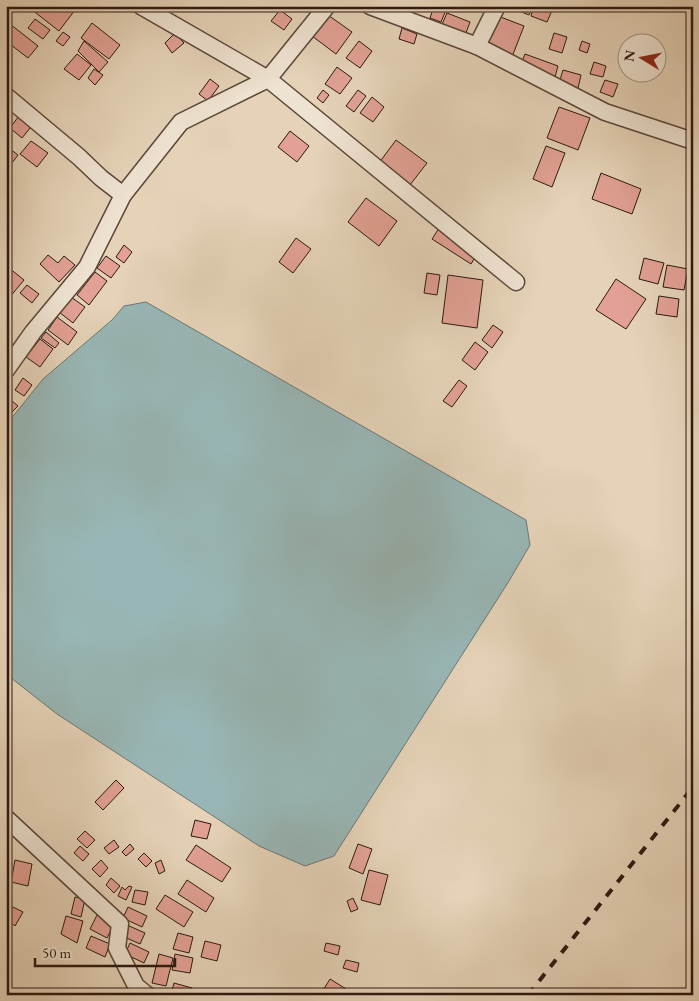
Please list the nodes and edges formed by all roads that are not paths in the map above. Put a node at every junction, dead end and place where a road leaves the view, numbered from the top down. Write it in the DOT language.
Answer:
graph roads {
  1 [pos="141,6"];
  2 [pos="327,6"];
  3 [pos="370,6"];
  4 [pos="497,6"];
  5 [pos="477,46"];
  6 [pos="268,79"];
  7 [pos="6,96"];
  8 [pos="693,141"];
  9 [pos="123,195"];
  10 [pos="516,282"];
  11 [pos="6,370"];
  12 [pos="6,818"];
  13 [pos="147,995"];
  1 -- 6 [label="street"];
  2 -- 6 [label="street"];
  3 -- 5 [label="street"];
  4 -- 5 [label="street"];
  5 -- 8 [label="street"];
  6 -- 9 [label="street"];
  6 -- 10 [label="street"];
  7 -- 9 [label="street"];
  9 -- 11 [label="street"];
  12 -- 13 [label="street"];
}
